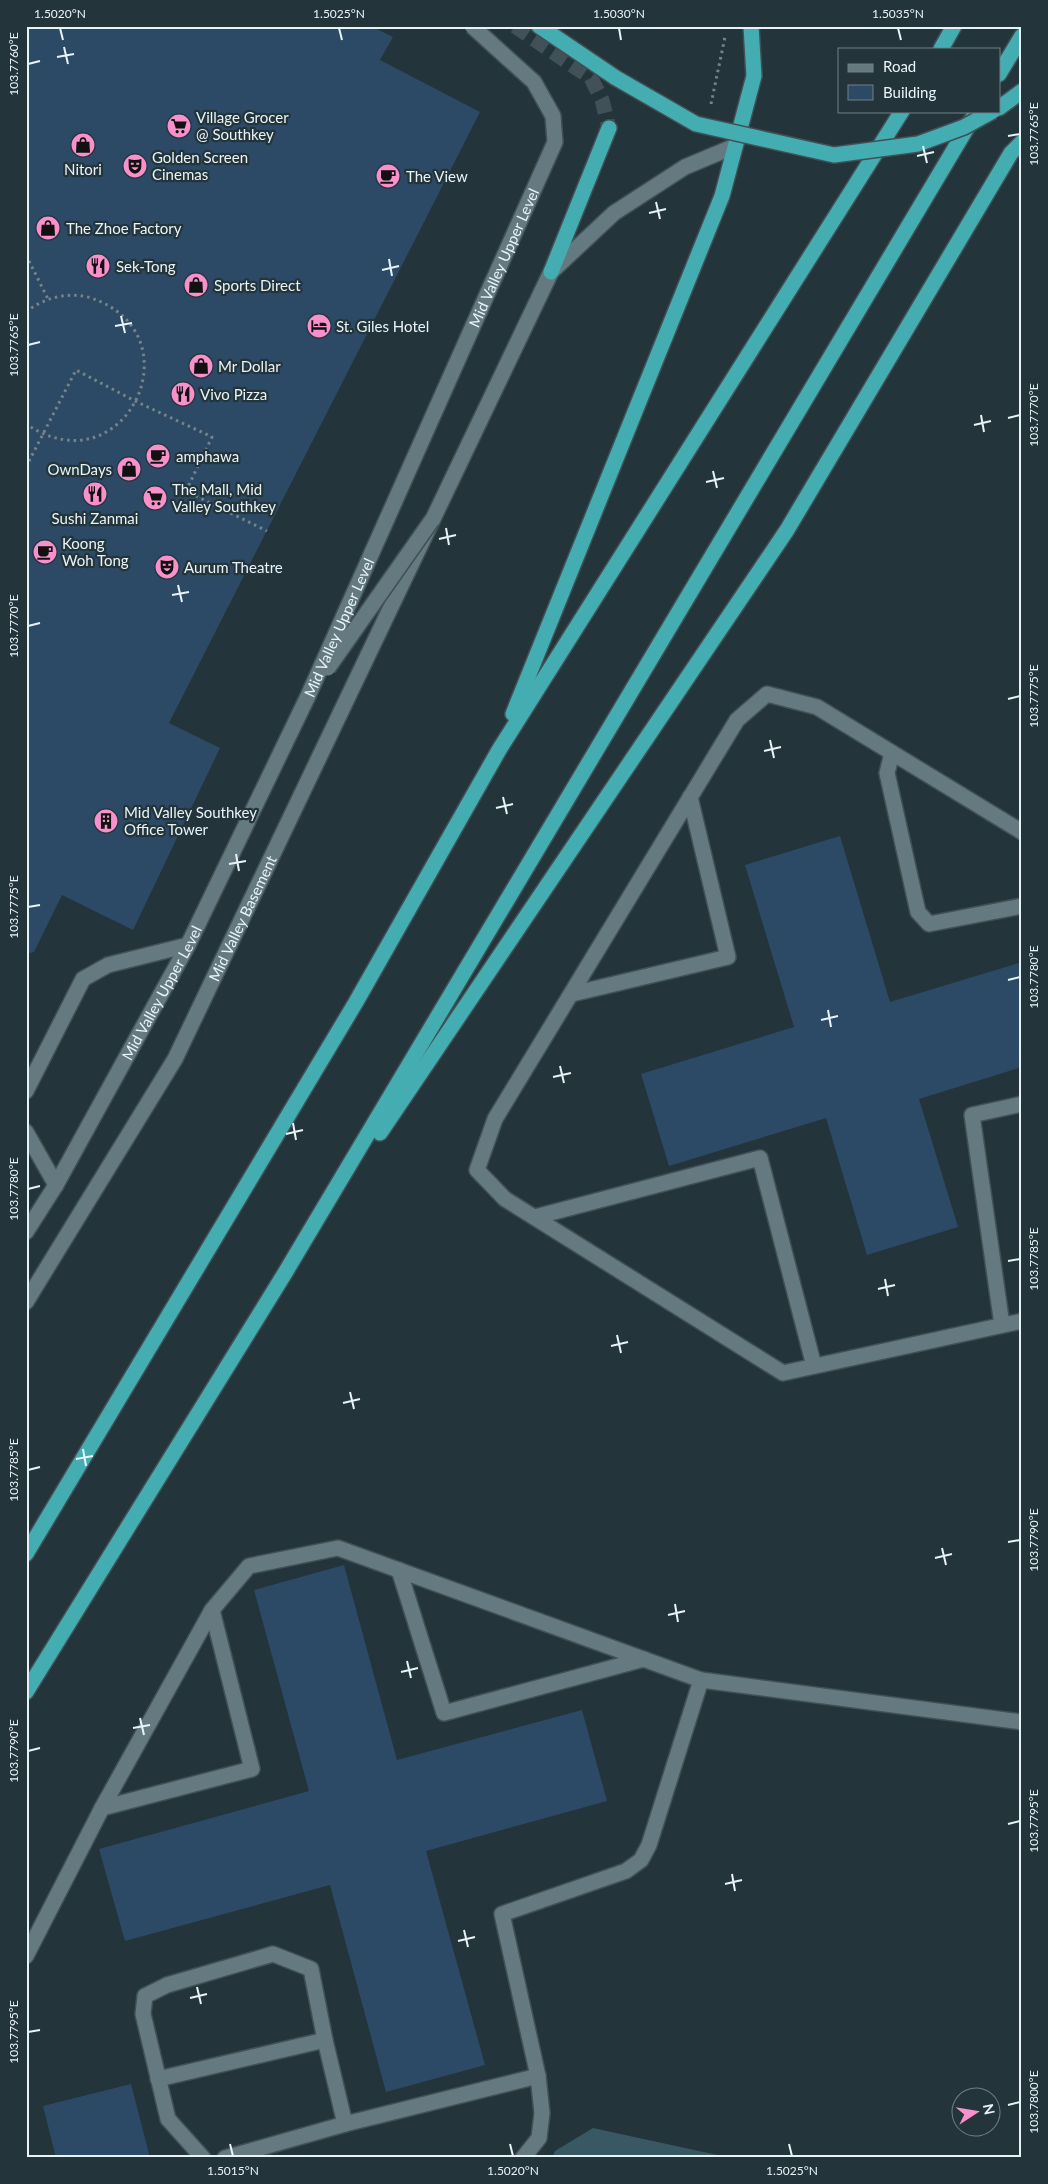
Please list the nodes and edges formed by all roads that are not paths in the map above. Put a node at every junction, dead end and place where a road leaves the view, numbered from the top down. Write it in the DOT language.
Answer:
graph roads {
  1 [pos="472,26"];
  2 [pos="539,26"];
  3 [pos="751,26"];
  4 [pos="954,26"];
  5 [pos="1022,36"];
  6 [pos="942,48"];
  7 [pos="1000,72"];
  8 [pos="1022,91"];
  9 [pos="1000,107"];
  10 [pos="901,112"];
  11 [pos="976,112"];
  12 [pos="991,112"];
  13 [pos="609,128"];
  14 [pos="1022,142"];
  15 [pos="735,146"];
  16 [pos="551,272"];
  17 [pos="432,520"];
  18 [pos="308,696"];
  19 [pos="498,750"];
  20 [pos="892,753"];
  21 [pos="690,797"];
  22 [pos="1022,832"];
  23 [pos="1022,906"];
  24 [pos="188,945"];
  25 [pos="572,994"];
  26 [pos="26,1091"];
  27 [pos="1022,1104"];
  28 [pos="26,1132"];
  29 [pos="56,1185"];
  30 [pos="535,1217"];
  31 [pos="26,1232"];
  32 [pos="285,1273"];
  33 [pos="26,1302"];
  34 [pos="1022,1321"];
  35 [pos="1002,1325"];
  36 [pos="814,1366"];
  37 [pos="26,1554"];
  38 [pos="399,1570"];
  39 [pos="212,1610"];
  40 [pos="644,1659"];
  41 [pos="701,1680"];
  42 [pos="26,1692"];
  43 [pos="1022,1722"];
  44 [pos="102,1808"];
  45 [pos="26,1956"];
  46 [pos="324,2040"];
  47 [pos="538,2076"];
  48 [pos="158,2079"];
  49 [pos="345,2124"];
  50 [pos="203,2158"];
  51 [pos="225,2158"];
  52 [pos="523,2158"];
  1 -- 18 [label="street, Mid Valley Upper Level, bridge"];
  2 -- 12 [label="highway, bridge"];
  3 -- 15 [label="highway"];
  4 -- 6 [label="highway"];
  5 -- 7 [label="highway"];
  8 -- 9 [label="highway"];
  10 -- 19 [label="highway"];
  11 -- 32 [label="highway"];
  13 -- 16 [label="highway"];
  14 -- 32 [label="highway"];
  15 -- 16 [label="street"];
  15 -- 19 [label="highway"];
  16 -- 17 [label="street"];
  17 -- 18 [label="street, bridge"];
  17 -- 33 [label="street, Mid Valley Basement"];
  18 -- 24 [label="street, Mid Valley Upper Level"];
  19 -- 37 [label="highway"];
  20 -- 21 [label="street"];
  20 -- 22 [label="street"];
  20 -- 23 [label="street"];
  21 -- 25 [label="street"];
  21 -- 25 [label="street"];
  24 -- 26 [label="street"];
  24 -- 29 [label="street, Mid Valley Upper Level"];
  25 -- 30 [label="street"];
  27 -- 35 [label="street"];
  28 -- 29 [label="street"];
  29 -- 31 [label="street, Mid Valley Upper Level"];
  30 -- 36 [label="street"];
  30 -- 36 [label="street"];
  32 -- 42 [label="highway"];
  34 -- 35 [label="street"];
  35 -- 36 [label="street"];
  38 -- 39 [label="street"];
  38 -- 40 [label="street"];
  38 -- 40 [label="street"];
  39 -- 44 [label="street"];
  39 -- 44 [label="street"];
  40 -- 41 [label="street"];
  41 -- 43 [label="street"];
  41 -- 47 [label="street"];
  44 -- 45 [label="street"];
  46 -- 48 [label="street"];
  46 -- 48 [label="street"];
  46 -- 49 [label="street"];
  47 -- 49 [label="street"];
  47 -- 52 [label="street"];
  48 -- 50 [label="street"];
  49 -- 51 [label="street"];
}
